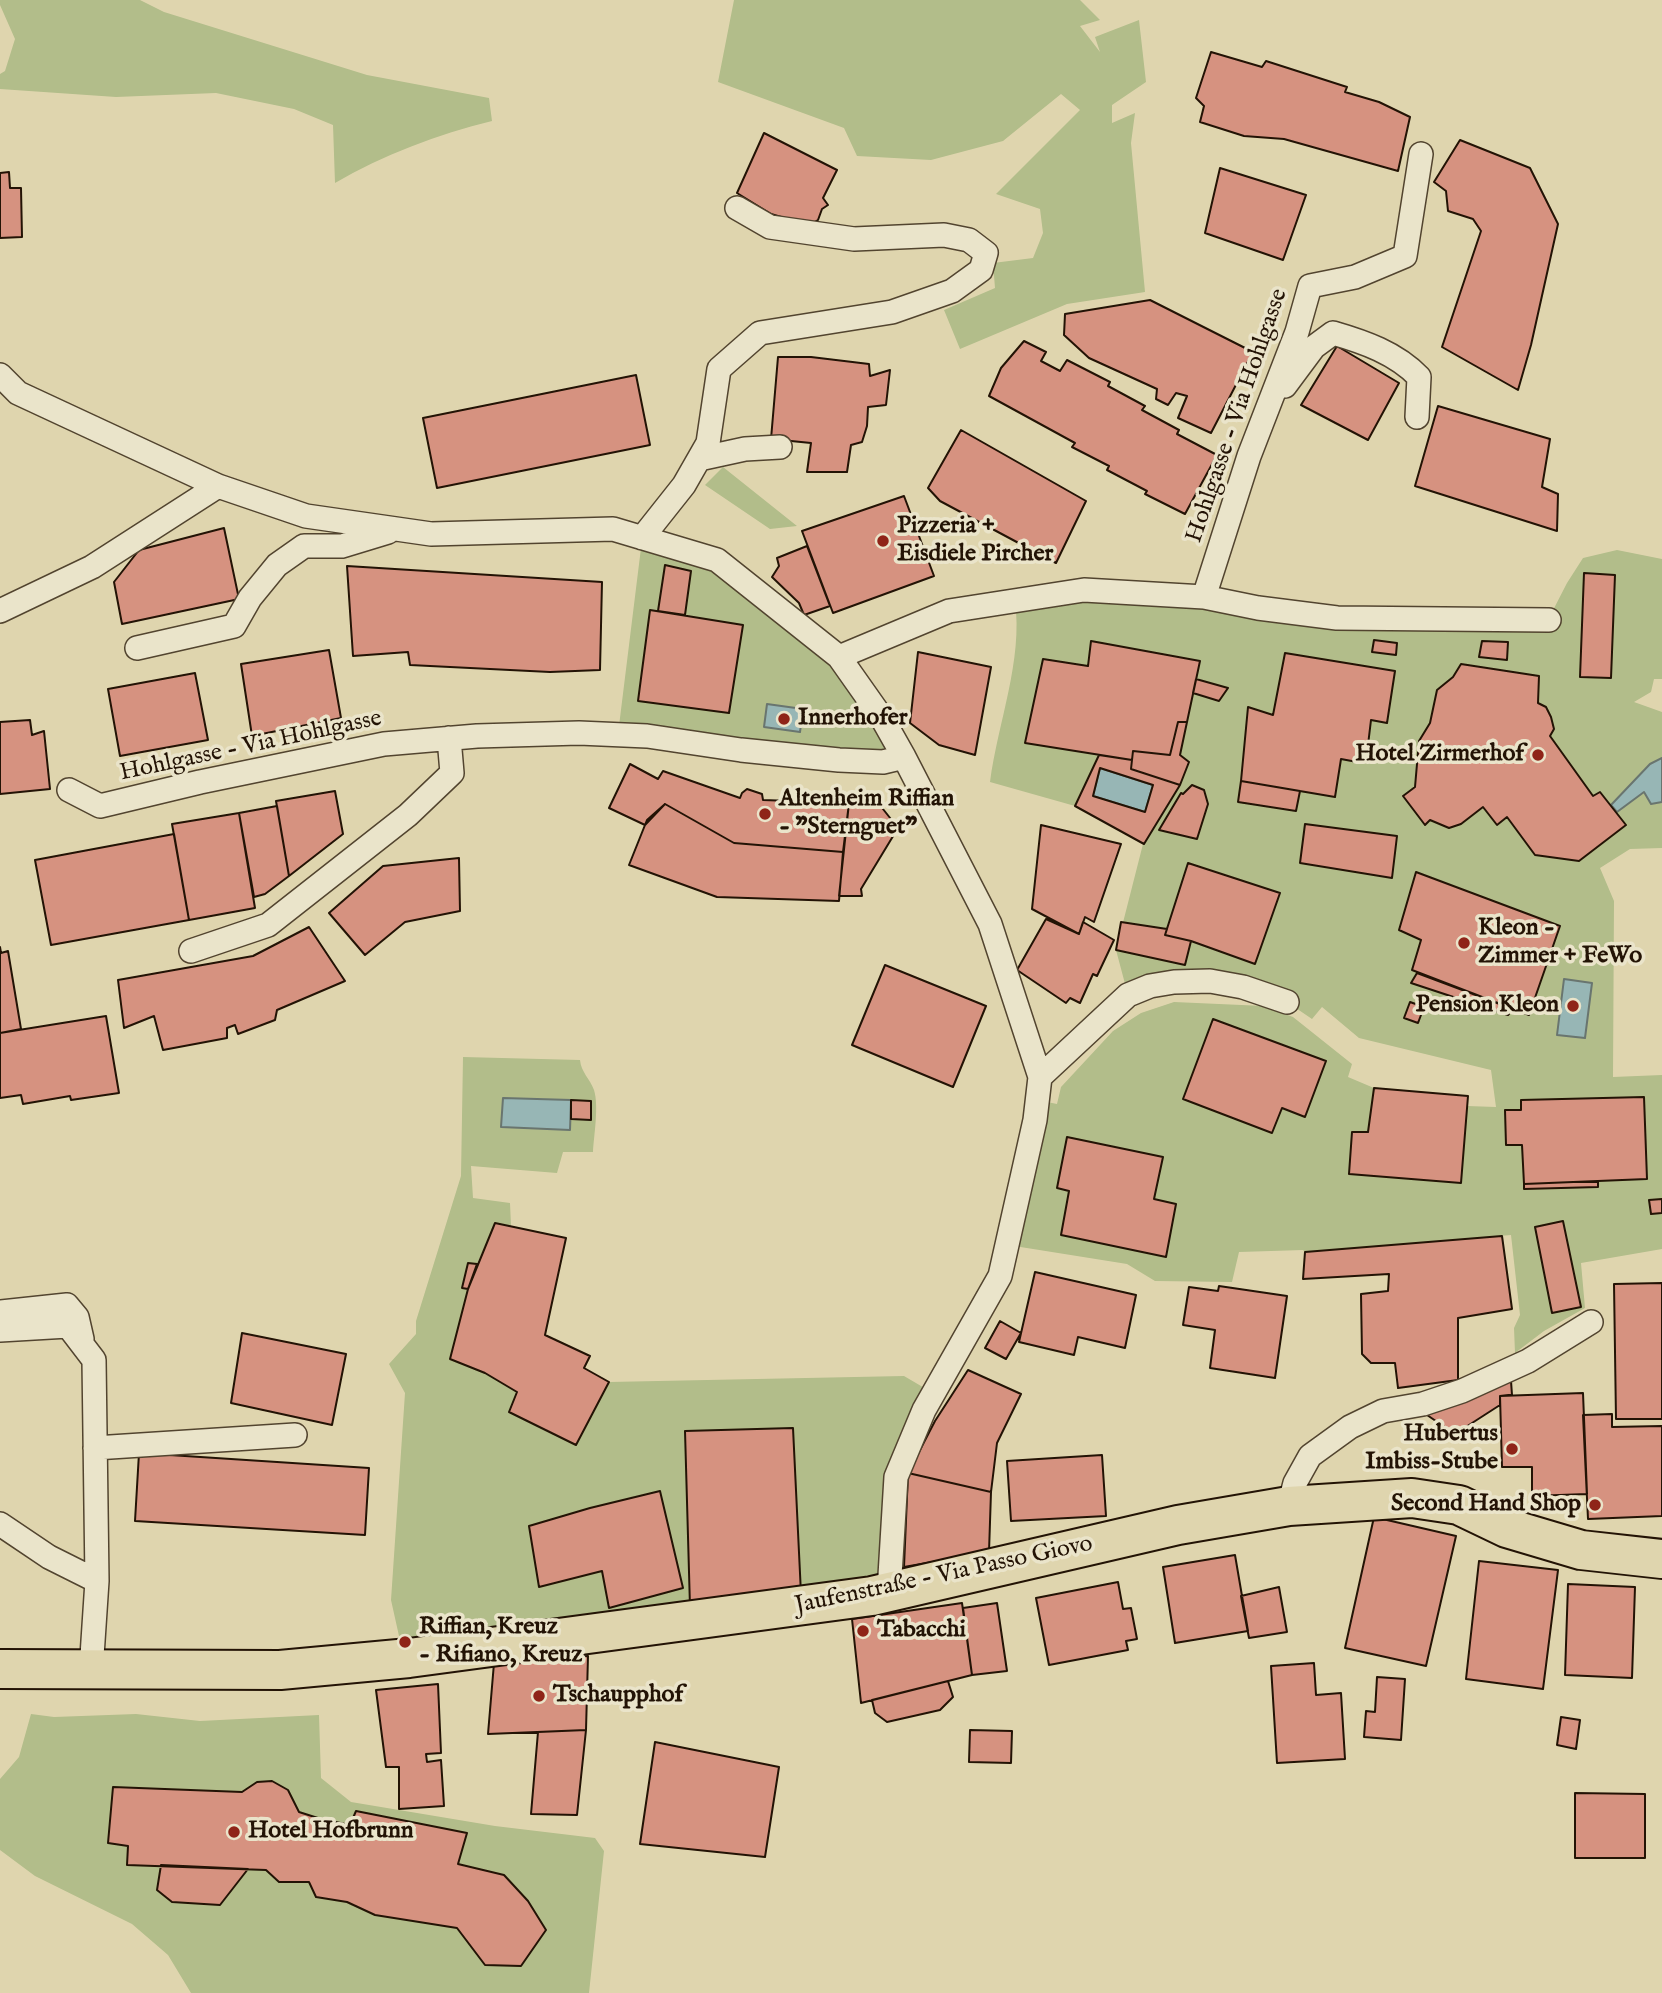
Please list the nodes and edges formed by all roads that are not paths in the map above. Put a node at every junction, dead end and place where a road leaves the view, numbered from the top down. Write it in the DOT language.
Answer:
graph roads {
  1 [pos="1421,153"];
  2 [pos="737,208"];
  3 [pos="0,375"];
  4 [pos="1266,411"];
  5 [pos="1417,416"];
  6 [pos="780,447"];
  7 [pos="699,459"];
  8 [pos="218,486"];
  9 [pos="394,530"];
  10 [pos="642,538"];
  11 [pos="1205,597"];
  12 [pos="0,611"];
  13 [pos="1549,621"];
  14 [pos="137,648"];
  15 [pos="839,657"];
  16 [pos="449,738"];
  17 [pos="904,757"];
  18 [pos="69,790"];
  19 [pos="191,951"];
  20 [pos="1287,1002"];
  21 [pos="1040,1077"];
  22 [pos="0,1312"];
  23 [pos="1591,1322"];
  24 [pos="0,1330"];
  25 [pos="83,1346"];
  26 [pos="295,1435"];
  27 [pos="95,1448"];
  28 [pos="1289,1506"];
  29 [pos="0,1524"];
  30 [pos="1662,1559"];
  31 [pos="97,1581"];
  32 [pos="889,1591"];
  33 [pos="0,1669"];
  34 [pos="91,1671"];
  1 -- 4 [label="lane, Hohlgasse - Via Hohlgasse"];
  2 -- 7 [label="lane"];
  3 -- 8 [label="lane"];
  4 -- 5 [label="lane"];
  4 -- 11 [label="lane, Hohlgasse - Via Hohlgasse"];
  6 -- 7 [label="lane"];
  7 -- 10 [label="lane"];
  8 -- 9 [label="lane"];
  8 -- 12 [label="lane"];
  9 -- 10 [label="lane"];
  9 -- 14 [label="lane"];
  10 -- 15 [label="lane"];
  11 -- 13 [label="lane"];
  11 -- 15 [label="lane"];
  15 -- 17 [label="lane"];
  16 -- 17 [label="lane, Hohlgasse - Via Hohlgasse"];
  16 -- 18 [label="lane, Hohlgasse - Via Hohlgasse"];
  16 -- 19 [label="lane"];
  17 -- 21 [label="lane"];
  20 -- 21 [label="lane"];
  21 -- 32 [label="lane"];
  22 -- 25 [label="lane"];
  23 -- 28 [label="lane"];
  24 -- 25 [label="lane"];
  25 -- 27 [label="lane"];
  26 -- 27 [label="lane"];
  27 -- 31 [label="lane"];
  28 -- 30 [label="main road, Jaufenstraße - Via Passo Giovo"];
  28 -- 32 [label="main road, Jaufenstraße - Via Passo Giovo"];
  29 -- 31 [label="lane"];
  31 -- 34 [label="lane"];
  32 -- 34 [label="main road, Jaufenstraße - Via Passo Giovo"];
  33 -- 34 [label="main road, Jaufenstraße - Via Passo Giovo"];
}
